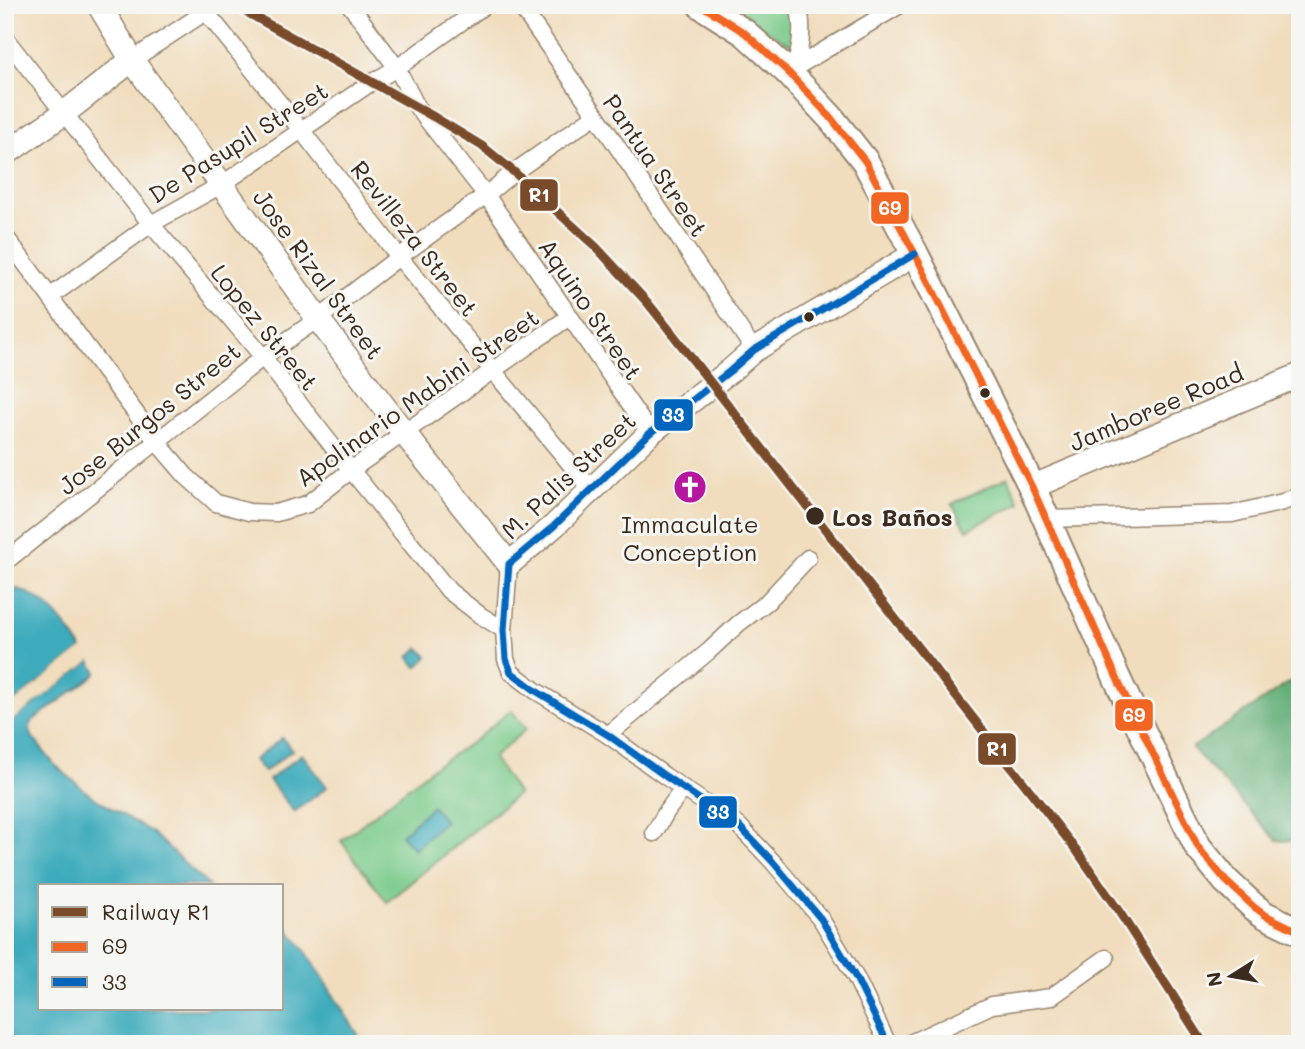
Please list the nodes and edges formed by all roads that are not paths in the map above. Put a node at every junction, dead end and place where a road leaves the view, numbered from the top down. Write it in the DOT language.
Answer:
graph roads {
  1 [pos="99,5"];
  2 [pos="350,5"];
  3 [pos="485,5"];
  4 [pos="520,5"];
  5 [pos="701,5"];
  6 [pos="798,5"];
  7 [pos="900,5"];
  8 [pos="211,9"];
  9 [pos="5,38"];
  10 [pos="132,60"];
  11 [pos="397,68"];
  12 [pos="791,70"];
  13 [pos="64,114"];
  14 [pos="596,115"];
  15 [pos="302,131"];
  16 [pos="5,154"];
  17 [pos="221,185"];
  18 [pos="486,195"];
  19 [pos="151,224"];
  20 [pos="5,236"];
  21 [pos="915,254"];
  22 [pos="399,257"];
  23 [pos="51,296"];
  24 [pos="569,317"];
  25 [pos="318,319"];
  26 [pos="754,350"];
  27 [pos="263,357"];
  28 [pos="492,371"];
  29 [pos="1300,375"];
  30 [pos="404,433"];
  31 [pos="650,433"];
  32 [pos="157,442"];
  33 [pos="351,470"];
  34 [pos="1032,487"];
  35 [pos="591,489"];
  36 [pos="1300,495"];
  37 [pos="1046,519"];
  38 [pos="808,558"];
  39 [pos="5,562"];
  40 [pos="509,564"];
  41 [pos="504,630"];
  42 [pos="608,735"];
  43 [pos="683,789"];
  44 [pos="654,833"];
  45 [pos="1300,932"];
  46 [pos="1106,958"];
  47 [pos="888,1044"];
  48 [pos="908,1044"];
  1 -- 10 [label="main road, Jose Rizal Street"];
  2 -- 11 [label="street, Aquino Street"];
  3 -- 11 [label="street, De Pasupil Street"];
  4 -- 14 [label="street, Pantua Street"];
  5 -- 12 [label="main road"];
  6 -- 12 [label="street"];
  7 -- 12 [label="street"];
  8 -- 10 [label="street"];
  8 -- 15 [label="street, Revilleza Street"];
  9 -- 13 [label="street, Lopez Street"];
  10 -- 13 [label="main road"];
  10 -- 17 [label="main road, Jose Rizal Street"];
  11 -- 15 [label="street, De Pasupil Street"];
  11 -- 18 [label="street, Aquino Street"];
  12 -- 21 [label="main road"];
  13 -- 16 [label="main road"];
  13 -- 19 [label="street, Lopez Street"];
  14 -- 18 [label="street, Jose Burgos Street"];
  14 -- 26 [label="street, Pantua Street"];
  15 -- 17 [label="street, De Pasupil Street"];
  15 -- 22 [label="street, Revilleza Street"];
  17 -- 19 [label="street, De Pasupil Street"];
  17 -- 25 [label="main road, Jose Rizal Street"];
  18 -- 22 [label="street, Jose Burgos Street"];
  18 -- 24 [label="street, Aquino Street"];
  19 -- 23 [label="street, De Pasupil Street"];
  19 -- 27 [label="street, Lopez Street"];
  20 -- 23 [label="street, Apolinario Mabini Street"];
  21 -- 26 [label="main road, M. Palis Street"];
  21 -- 34 [label="main road"];
  22 -- 25 [label="street, Jose Burgos Street"];
  22 -- 28 [label="street, Revilleza Street"];
  23 -- 32 [label="street, Apolinario Mabini Street"];
  24 -- 28 [label="street, Apolinario Mabini Street"];
  24 -- 31 [label="street, Aquino Street"];
  25 -- 27 [label="street, Jose Burgos Street"];
  25 -- 30 [label="main road, Jose Rizal Street"];
  26 -- 31 [label="main road, M. Palis Street"];
  27 -- 32 [label="street, Jose Burgos Street"];
  27 -- 33 [label="street, Lopez Street"];
  28 -- 30 [label="street, Apolinario Mabini Street"];
  28 -- 35 [label="street, Revilleza Street"];
  29 -- 34 [label="main road, Jamboree Road"];
  30 -- 33 [label="street, Apolinario Mabini Street"];
  30 -- 40 [label="main road, Jose Rizal Street"];
  31 -- 35 [label="main road, M. Palis Street"];
  32 -- 33 [label="street, Apolinario Mabini Street"];
  32 -- 39 [label="street, Jose Burgos Street"];
  33 -- 41 [label="street, Lopez Street"];
  34 -- 37 [label="main road"];
  35 -- 40 [label="main road, M. Palis Street"];
  36 -- 37 [label="street"];
  37 -- 45 [label="main road"];
  38 -- 42 [label="street"];
  40 -- 41 [label="street, M. Palis Street"];
  41 -- 42 [label="street, M. Palis Street"];
  42 -- 43 [label="street"];
  43 -- 44 [label="street"];
  43 -- 47 [label="street"];
  46 -- 48 [label="street"];
}
